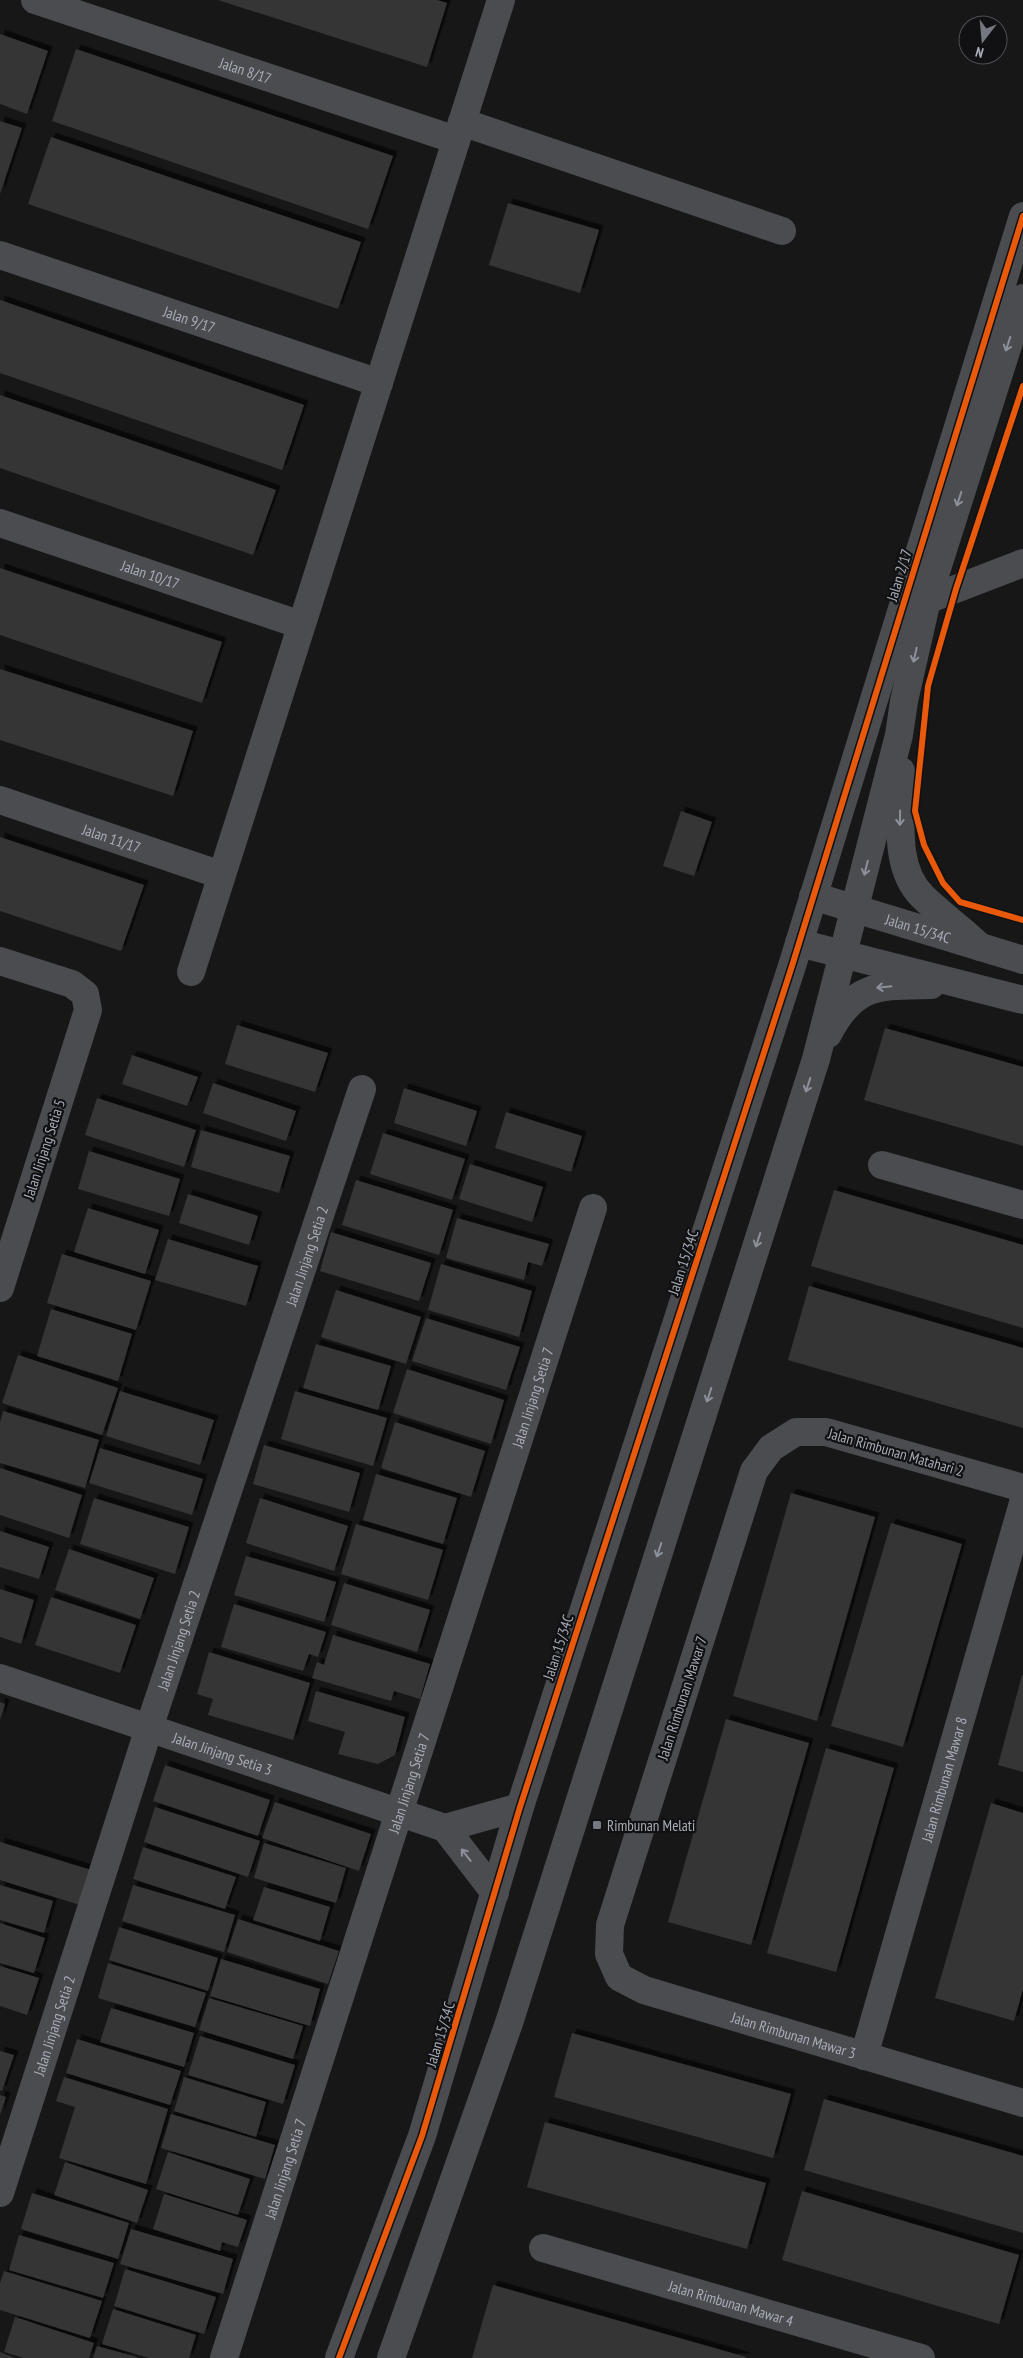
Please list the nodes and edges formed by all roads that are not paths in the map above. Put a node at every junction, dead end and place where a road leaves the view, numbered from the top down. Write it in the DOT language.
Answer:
graph roads {
  1 [pos="35,0"];
  2 [pos="502,0"];
  3 [pos="459,131"];
  4 [pos="1023,216"];
  5 [pos="782,231"];
  6 [pos="0,254"];
  7 [pos="1023,298"];
  8 [pos="379,383"];
  9 [pos="0,523"];
  10 [pos="1023,562"];
  11 [pos="927,600"];
  12 [pos="301,625"];
  13 [pos="899,735"];
  14 [pos="0,800"];
  15 [pos="221,876"];
  16 [pos="813,896"];
  17 [pos="856,910"];
  18 [pos="799,943"];
  19 [pos="980,947"];
  20 [pos="843,954"];
  21 [pos="1023,960"];
  22 [pos="0,961"];
  23 [pos="191,972"];
  24 [pos="968,984"];
  25 [pos="1023,1000"];
  26 [pos="816,1059"];
  27 [pos="362,1088"];
  28 [pos="882,1165"];
  29 [pos="1023,1205"];
  30 [pos="592,1208"];
  31 [pos="0,1288"];
  32 [pos="754,1472"];
  33 [pos="1023,1488"];
  34 [pos="1023,1503"];
  35 [pos="0,1678"];
  36 [pos="149,1728"];
  37 [pos="520,1808"];
  38 [pos="399,1812"];
  39 [pos="445,1828"];
  40 [pos="496,1894"];
  41 [pos="610,1925"];
  42 [pos="864,2056"];
  43 [pos="1023,2103"];
  44 [pos="0,2193"];
  45 [pos="543,2248"];
  46 [pos="224,2358"];
  47 [pos="339,2358"];
  48 [pos="390,2358"];
  49 [pos="921,2358"];
  1 -- 3 [label="street, Jalan 8/17"];
  2 -- 3 [label="street"];
  3 -- 5 [label="street, Jalan 8/17"];
  3 -- 8 [label="street"];
  4 -- 16 [label="street, Jalan 2/17"];
  6 -- 8 [label="street, Jalan 9/17"];
  7 -- 11 [label="street, one-way"];
  8 -- 12 [label="street"];
  9 -- 12 [label="street, Jalan 10/17"];
  10 -- 11 [label="street"];
  11 -- 13 [label="street, one-way"];
  12 -- 15 [label="street"];
  13 -- 17 [label="street, one-way"];
  13 -- 19 [label="street, one-way"];
  14 -- 15 [label="street, Jalan 11/17"];
  15 -- 23 [label="street"];
  16 -- 17 [label="street, Jalan 15/34C"];
  16 -- 18 [label="street, Jalan 2/17"];
  17 -- 19 [label="street, Jalan 15/34C"];
  17 -- 20 [label="street"];
  18 -- 20 [label="street"];
  18 -- 37 [label="street, Jalan 15/34C"];
  19 -- 21 [label="street, Jalan 15/34C"];
  20 -- 24 [label="street"];
  20 -- 26 [label="street"];
  22 -- 31 [label="street, Jalan Jinjang Setia 5"];
  24 -- 25 [label="street"];
  24 -- 26 [label="street, one-way"];
  26 -- 48 [label="street, one-way"];
  27 -- 36 [label="street, Jalan Jinjang Setia 2"];
  28 -- 29 [label="street"];
  30 -- 38 [label="street, Jalan Jinjang Setia 7"];
  32 -- 33 [label="street, Jalan Rimbunan Matahari 2"];
  32 -- 41 [label="street, Jalan Rimbunan Mawar 7"];
  34 -- 42 [label="street, Jalan Rimbunan Mawar 8"];
  35 -- 36 [label="street, Jalan Jinjang Setia 3"];
  36 -- 38 [label="street, Jalan Jinjang Setia 3"];
  36 -- 44 [label="street, Jalan Jinjang Setia 2"];
  37 -- 39 [label="street"];
  37 -- 40 [label="street, Jalan 15/34C"];
  38 -- 39 [label="street, Jalan Jinjang Setia 3"];
  38 -- 46 [label="street, Jalan Jinjang Setia 7"];
  40 -- 39 [label="street, one-way"];
  40 -- 47 [label="street, Jalan 15/34C"];
  41 -- 42 [label="street, Jalan Rimbunan Mawar 3"];
  42 -- 43 [label="street, Jalan Rimbunan Mawar 3"];
  45 -- 49 [label="street, Jalan Rimbunan Mawar 4"];
}
